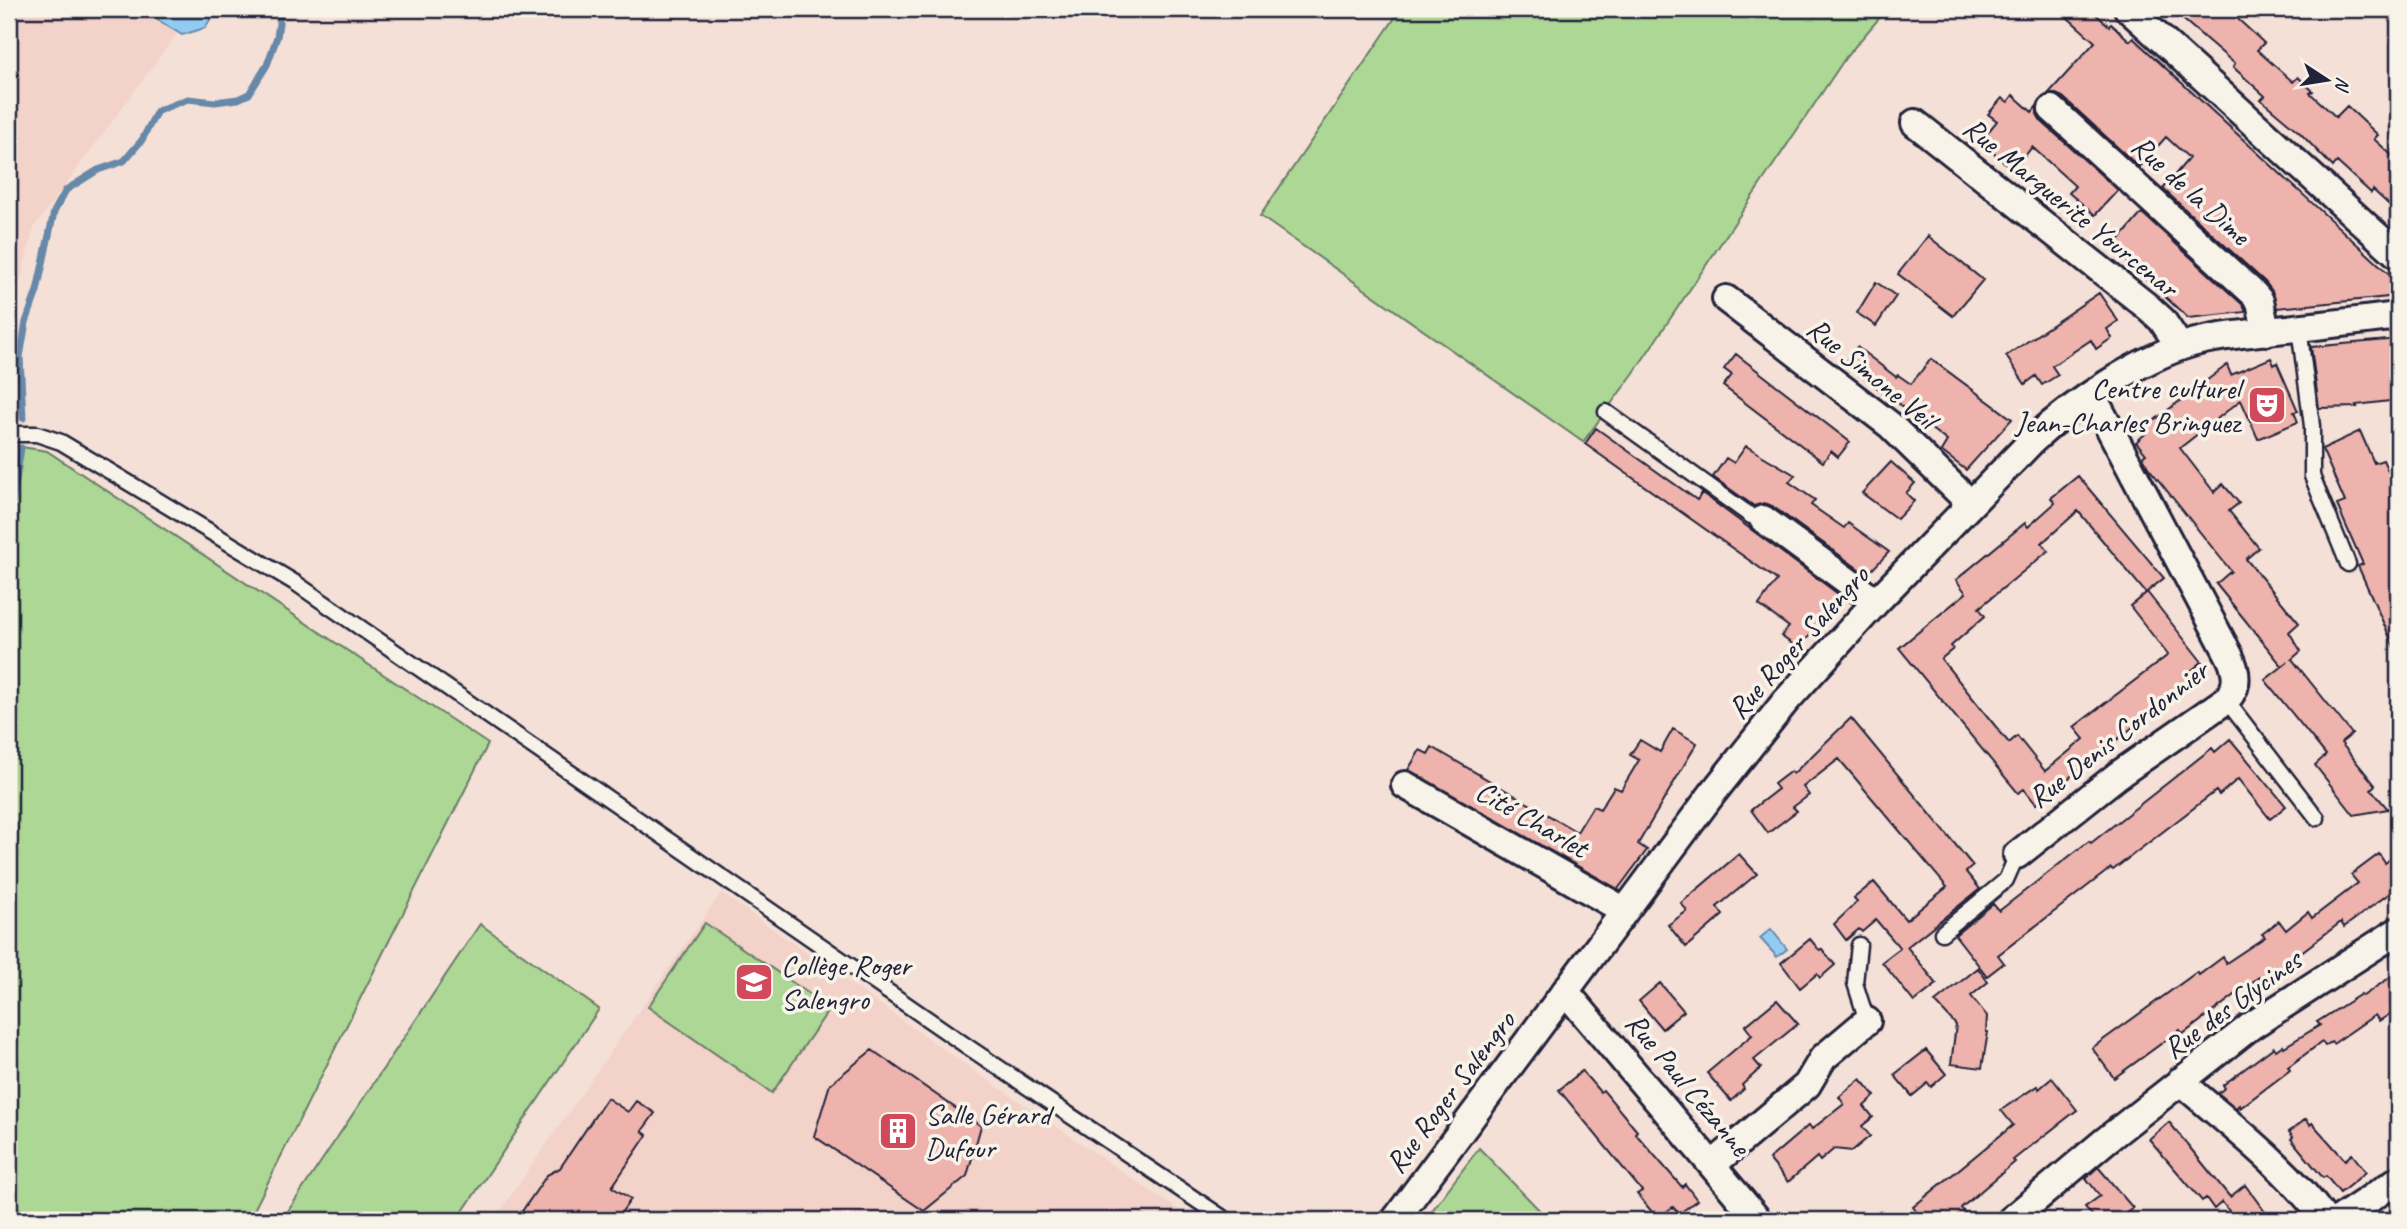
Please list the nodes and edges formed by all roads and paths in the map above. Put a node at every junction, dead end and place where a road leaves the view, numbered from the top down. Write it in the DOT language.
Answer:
graph roads {
  1 [pos="2128,9"];
  2 [pos="2052,109"];
  3 [pos="1915,123"];
  4 [pos="2398,255"];
  5 [pos="1726,299"];
  6 [pos="2398,316"];
  7 [pos="2299,328"];
  8 [pos="2266,332"];
  9 [pos="2180,347"];
  10 [pos="2092,395"];
  11 [pos="1606,412"];
  12 [pos="11,433"];
  13 [pos="1971,504"];
  14 [pos="1763,519"];
  15 [pos="2348,565"];
  16 [pos="1876,602"];
  17 [pos="2226,700"];
  18 [pos="1405,785"];
  19 [pos="2317,818"];
  20 [pos="2017,855"];
  21 [pos="1626,911"];
  22 [pos="2398,930"];
  23 [pos="1942,933"];
  24 [pos="1859,945"];
  25 [pos="1566,992"];
  26 [pos="1867,1021"];
  27 [pos="2180,1082"];
  28 [pos="1712,1165"];
  29 [pos="2398,1180"];
  30 [pos="2024,1216"];
  31 [pos="1226,1220"];
  32 [pos="1395,1220"];
  33 [pos="1758,1220"];
  34 [pos="2325,1220"];
  35 [pos="2338,1220"];
  1 -- 4 [label="street"];
  2 -- 8 [label="street, Rue de la Dime"];
  3 -- 9 [label="street, Rue Marguerite Yourcenar"];
  5 -- 13 [label="street, Rue Simone Veil"];
  6 -- 7 [label="street, Rue Roger Salengro"];
  7 -- 8 [label="street, Rue Roger Salengro"];
  7 -- 15 [label="lane"];
  8 -- 9 [label="street, Rue Roger Salengro"];
  9 -- 10 [label="street, Rue Roger Salengro"];
  10 -- 13 [label="street, Rue Roger Salengro"];
  10 -- 17 [label="street, Rue Denis Cordonnier"];
  11 -- 14 [label="lane"];
  12 -- 31 [label="lane"];
  13 -- 16 [label="street, Rue Roger Salengro"];
  14 -- 16 [label="street"];
  16 -- 21 [label="street, Rue Roger Salengro"];
  17 -- 19 [label="lane"];
  17 -- 20 [label="street, Rue Denis Cordonnier"];
  18 -- 21 [label="street, Cité Charlet"];
  20 -- 23 [label="lane"];
  21 -- 25 [label="street, Rue Roger Salengro"];
  22 -- 27 [label="street, Rue des Glycines"];
  24 -- 26 [label="lane"];
  25 -- 28 [label="street, Rue Paul Cézanne"];
  25 -- 32 [label="street, Rue Roger Salengro"];
  26 -- 28 [label="street"];
  27 -- 30 [label="street, Rue des Glycines"];
  27 -- 34 [label="street"];
  28 -- 33 [label="street, Rue Paul Cézanne"];
  29 -- 35 [label="street"];
}
